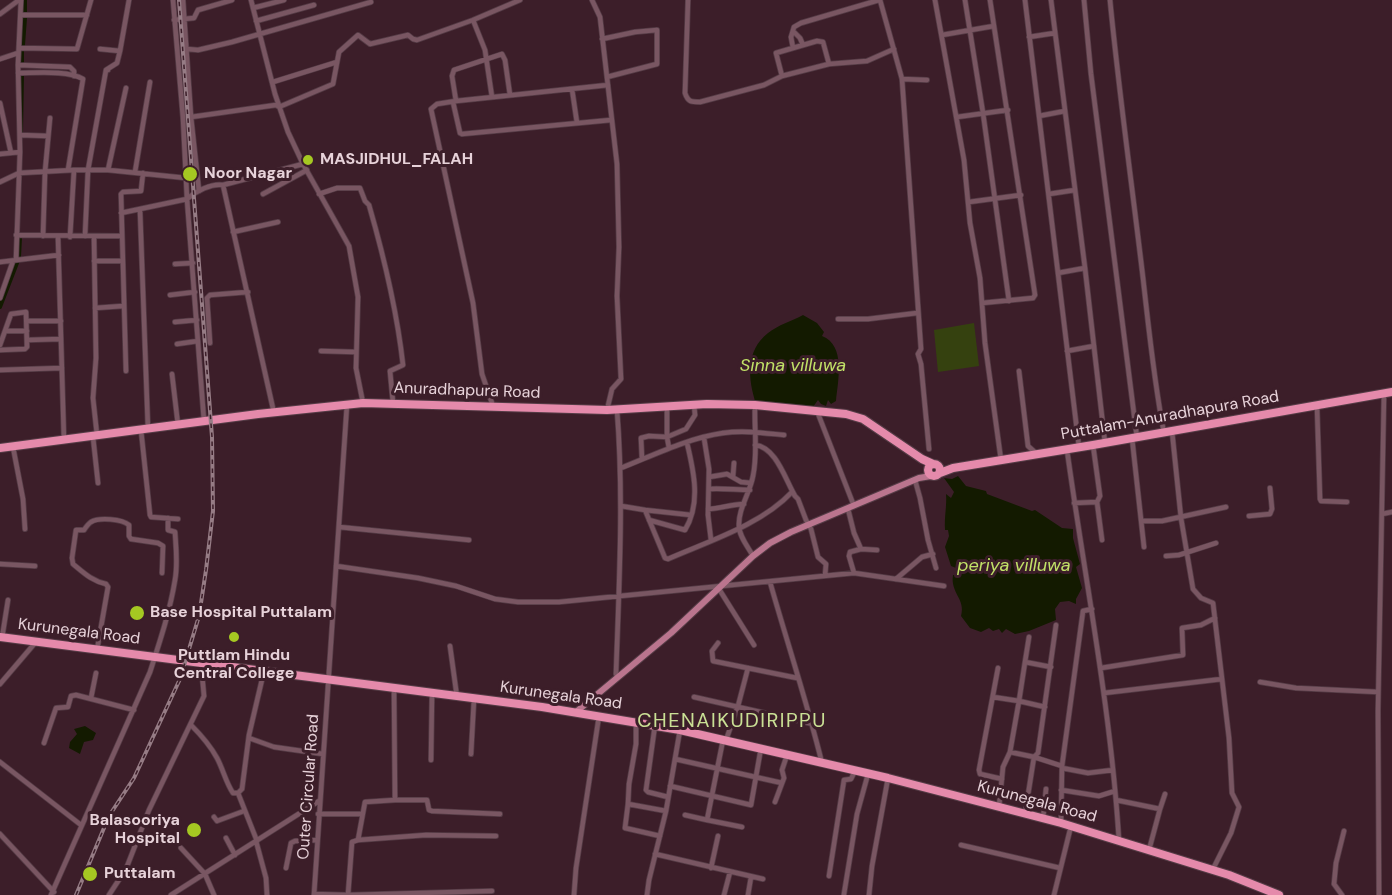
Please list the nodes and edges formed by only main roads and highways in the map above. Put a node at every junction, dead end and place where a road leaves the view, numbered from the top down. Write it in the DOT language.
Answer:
graph roads {
  1 [pos="1388,393"];
  2 [pos="0,448"];
  3 [pos="933,470"];
  4 [pos="1,638"];
  5 [pos="581,713"];
  6 [pos="1278,895"];
  1 -- 3 [label="highway, Puttalam-Anuradhapura Road"];
  2 -- 3 [label="highway, Anuradhapura Road"];
  3 -- 5 [label="main road"];
  4 -- 5 [label="highway, Kurunegala Road"];
  5 -- 6 [label="highway, Kurunegala Road"];
}
